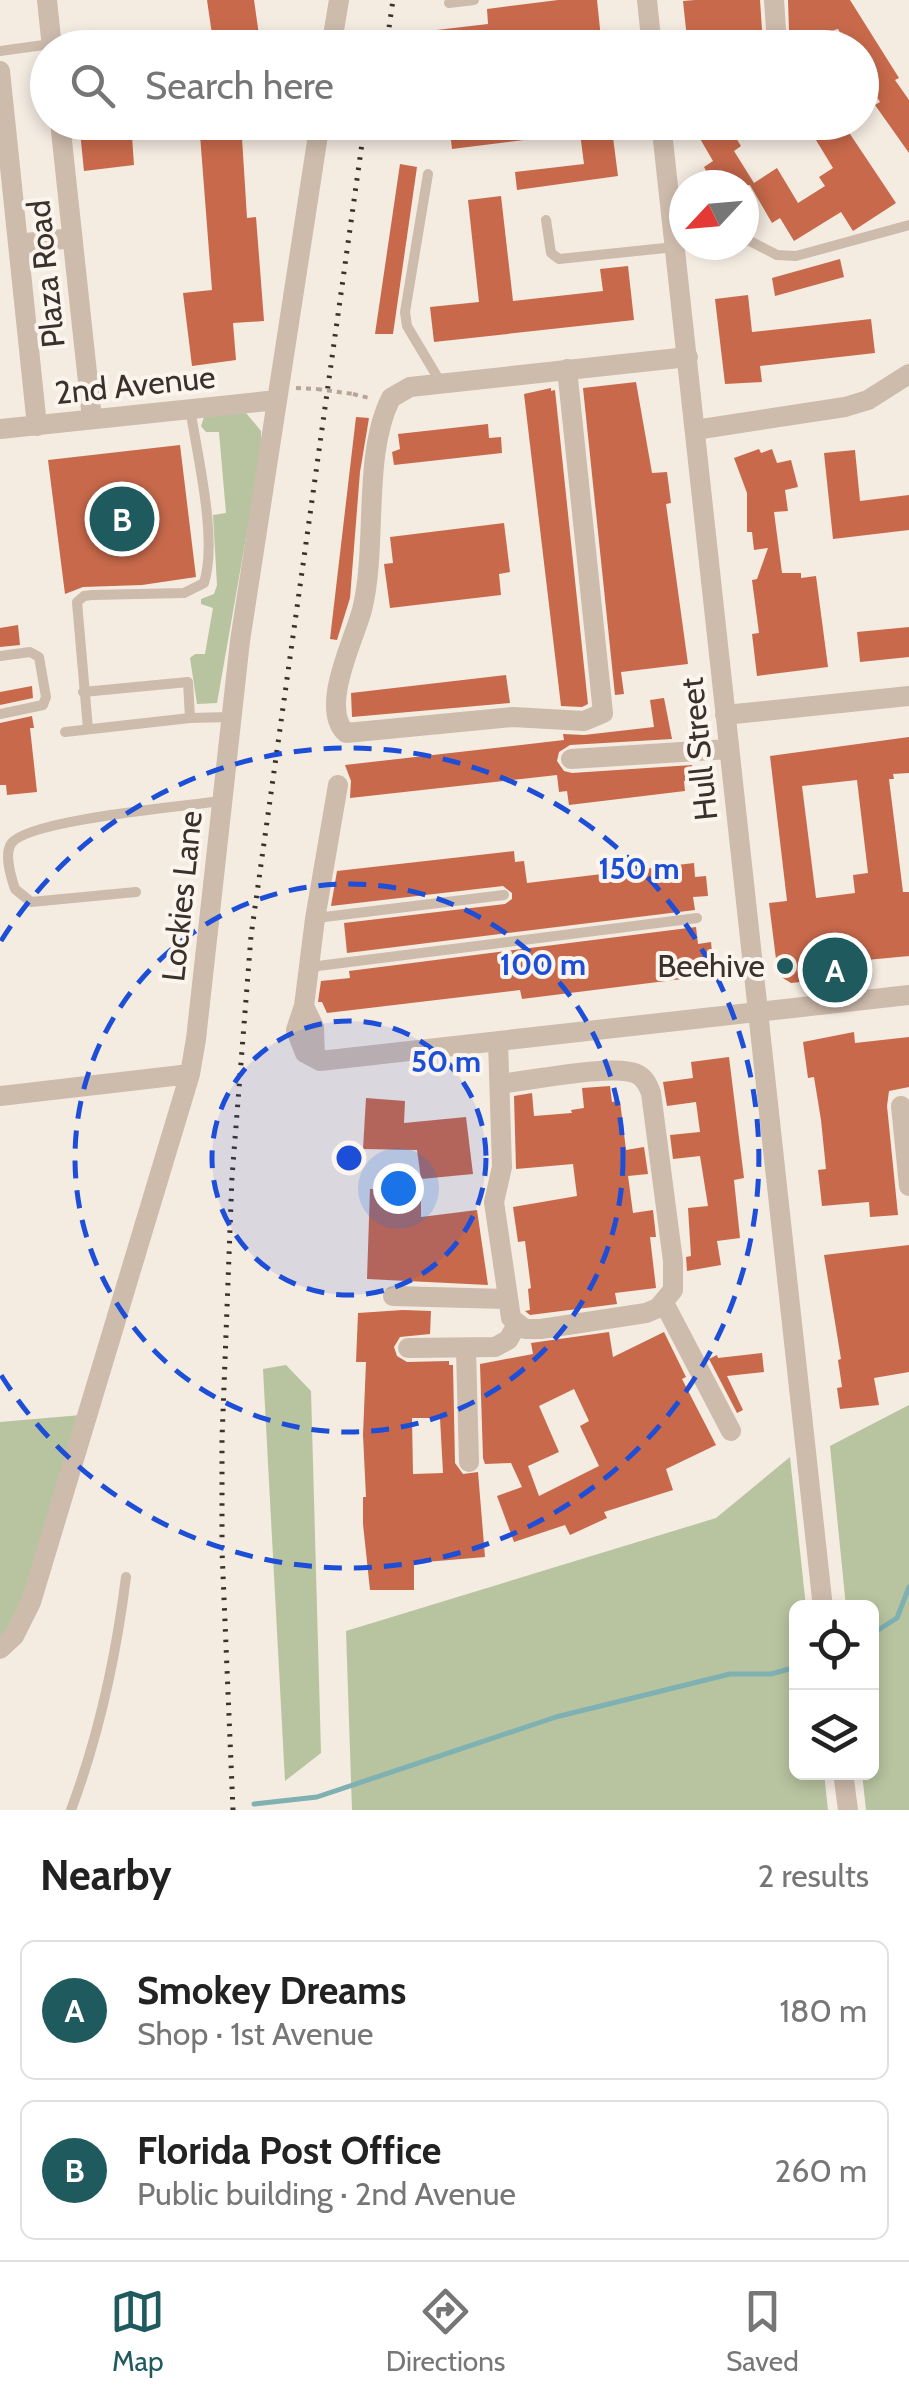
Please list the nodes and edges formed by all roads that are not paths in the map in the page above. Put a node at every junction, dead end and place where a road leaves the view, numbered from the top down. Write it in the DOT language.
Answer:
graph roads {
  1 [pos="47,0"];
  2 [pos="339,0"];
  3 [pos="474,0"];
  4 [pos="647,0"];
  5 [pos="774,0"];
  6 [pos="449,3"];
  7 [pos="776,29"];
  8 [pos="50,30"];
  9 [pos="335,30"];
  10 [pos="650,30"];
  11 [pos="30,48"];
  12 [pos="0,51"];
  13 [pos="0,71"];
  14 [pos="62,140"];
  15 [pos="317,140"];
  16 [pos="664,140"];
  17 [pos="670,170"];
  18 [pos="428,174"];
  19 [pos="546,220"];
  20 [pos="909,226"];
  21 [pos="72,238"];
  22 [pos="18,244"];
  23 [pos="759,246"];
  24 [pos="669,248"];
  25 [pos="677,260"];
  26 [pos="688,358"];
  27 [pos="567,369"];
  28 [pos="909,374"];
  29 [pos="441,384"];
  30 [pos="278,400"];
  31 [pos="190,408"];
  32 [pos="92,420"];
  33 [pos="37,426"];
  34 [pos="0,430"];
  35 [pos="695,430"];
  36 [pos="0,656"];
  37 [pos="84,692"];
  38 [pos="909,696"];
  39 [pos="0,714"];
  40 [pos="725,716"];
  41 [pos="190,718"];
  42 [pos="230,718"];
  43 [pos="88,729"];
  44 [pos="65,732"];
  45 [pos="729,748"];
  46 [pos="571,759"];
  47 [pos="338,784"];
  48 [pos="222,801"];
  49 [pos="136,892"];
  50 [pos="504,895"];
  51 [pos="315,918"];
  52 [pos="697,918"];
  53 [pos="309,967"];
  54 [pos="909,995"];
  55 [pos="757,1012"];
  56 [pos="498,1042"];
  57 [pos="190,1074"];
  58 [pos="500,1084"];
  59 [pos="0,1096"];
  60 [pos="900,1106"];
  61 [pos="909,1186"];
  62 [pos="393,1296"];
  63 [pos="506,1299"];
  64 [pos="664,1303"];
  65 [pos="516,1325"];
  66 [pos="408,1348"];
  67 [pos="466,1350"];
  68 [pos="731,1431"];
  69 [pos="469,1462"];
  70 [pos="126,1577"];
  71 [pos="823,1600"];
  72 [pos="0,1649"];
  73 [pos="844,1780"];
  74 [pos="72,1810"];
  75 [pos="848,1810"];
  1 -- 8 [label="street"];
  2 -- 9 [label="street"];
  3 -- 6 [label="lane"];
  4 -- 10 [label="street"];
  5 -- 7 [label="street"];
  11 -- 12 [label="lane"];
  13 -- 22 [label="street, Plaza Road"];
  14 -- 21 [label="street, Plaza Road"];
  15 -- 30 [label="street, Lockies Lane"];
  16 -- 17 [label="street, Hull Street"];
  18 -- 29 [label="lane"];
  19 -- 24 [label="lane"];
  20 -- 23 [label="lane"];
  21 -- 22 [label="street"];
  21 -- 32 [label="street, Plaza Road"];
  22 -- 33 [label="street, Plaza Road"];
  25 -- 26 [label="street, Hull Street"];
  26 -- 27 [label="street"];
  26 -- 35 [label="street, Hull Street"];
  27 -- 29 [label="street"];
  27 -- 29 [label="street"];
  28 -- 35 [label="street"];
  30 -- 31 [label="street, 2nd Avenue"];
  30 -- 42 [label="street, Lockies Lane"];
  31 -- 32 [label="street, 2nd Avenue"];
  31 -- 37 [label="lane"];
  32 -- 33 [label="street, 2nd Avenue"];
  33 -- 34 [label="street, 2nd Avenue"];
  35 -- 40 [label="street, Hull Street"];
  36 -- 39 [label="lane"];
  37 -- 41 [label="lane"];
  37 -- 43 [label="lane"];
  38 -- 40 [label="street"];
  40 -- 45 [label="street, Hull Street"];
  41 -- 42 [label="lane"];
  41 -- 43 [label="lane"];
  42 -- 48 [label="street, Lockies Lane"];
  43 -- 44 [label="lane"];
  45 -- 46 [label="street"];
  45 -- 55 [label="street, Hull Street"];
  47 -- 51 [label="street"];
  48 -- 49 [label="lane"];
  48 -- 57 [label="street, Lockies Lane"];
  50 -- 51 [label="lane"];
  51 -- 53 [label="street"];
  52 -- 53 [label="lane"];
  53 -- 56 [label="street"];
  54 -- 55 [label="street"];
  55 -- 56 [label="street"];
  55 -- 71 [label="street, Hull Street"];
  56 -- 58 [label="street"];
  57 -- 59 [label="street"];
  57 -- 72 [label="street, Lockies Lane"];
  58 -- 63 [label="street"];
  58 -- 64 [label="street"];
  60 -- 61 [label="street"];
  62 -- 63 [label="street"];
  63 -- 65 [label="street"];
  64 -- 65 [label="street"];
  64 -- 68 [label="street"];
  65 -- 67 [label="street"];
  66 -- 67 [label="street"];
  67 -- 69 [label="street"];
  70 -- 74 [label="lane"];
  73 -- 75 [label="street"];
}
